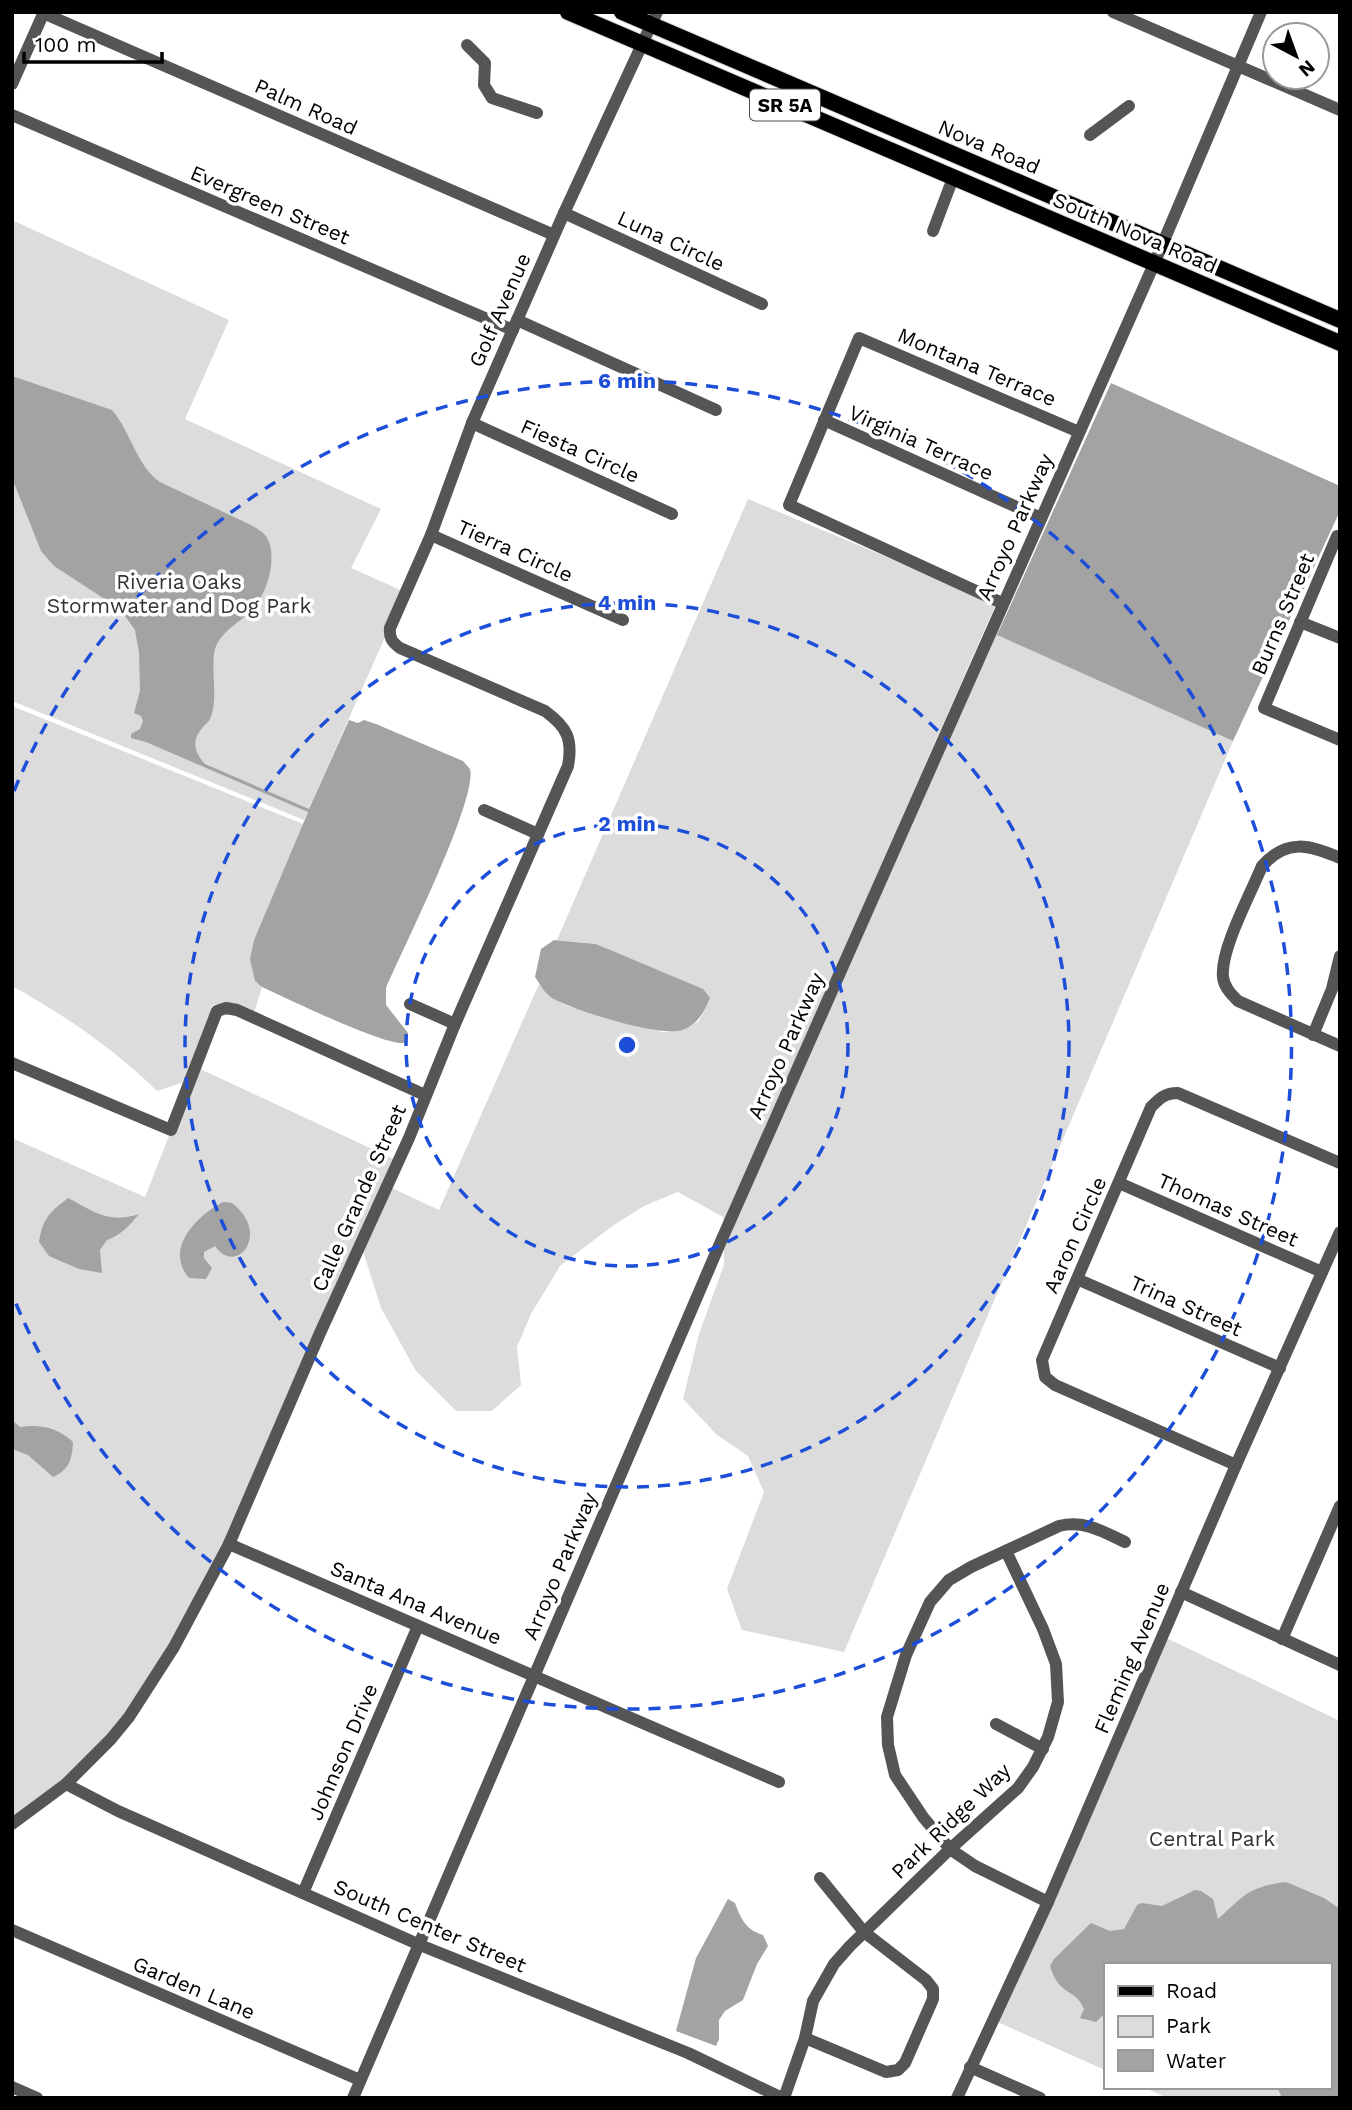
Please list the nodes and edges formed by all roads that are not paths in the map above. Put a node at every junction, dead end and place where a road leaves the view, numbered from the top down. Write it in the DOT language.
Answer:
graph roads {
  1 [pos="568,12"];
  2 [pos="621,12"];
  3 [pos="1113,12"];
  4 [pos="1261,12"];
  5 [pos="43,13"];
  6 [pos="655,19"];
  7 [pos="467,45"];
  8 [pos="643,45"];
  9 [pos="1238,66"];
  10 [pos="12,84"];
  11 [pos="836,104"];
  12 [pos="1129,106"];
  13 [pos="1340,110"];
  14 [pos="799,111"];
  15 [pos="537,113"];
  16 [pos="12,115"];
  17 [pos="1090,135"];
  18 [pos="983,167"];
  19 [pos="951,177"];
  20 [pos="564,214"];
  21 [pos="933,231"];
  22 [pos="554,235"];
  23 [pos="1163,244"];
  24 [pos="1154,264"];
  25 [pos="762,304"];
  26 [pos="1340,320"];
  27 [pos="515,325"];
  28 [pos="1340,334"];
  29 [pos="1322,336"];
  30 [pos="1340,343"];
  31 [pos="716,410"];
  32 [pos="824,421"];
  33 [pos="472,423"];
  34 [pos="1079,432"];
  35 [pos="672,514"];
  36 [pos="1041,517"];
  37 [pos="431,535"];
  38 [pos="1338,536"];
  39 [pos="1002,603"];
  40 [pos="623,620"];
  41 [pos="1300,622"];
  42 [pos="390,628"];
  43 [pos="1340,638"];
  44 [pos="1340,740"];
  45 [pos="484,810"];
  46 [pos="538,834"];
  47 [pos="1340,858"];
  48 [pos="1340,956"];
  49 [pos="410,1003"];
  50 [pos="455,1024"];
  51 [pos="1313,1035"];
  52 [pos="1340,1046"];
  53 [pos="12,1063"];
  54 [pos="425,1095"];
  55 [pos="1340,1163"];
  56 [pos="1119,1183"];
  57 [pos="1340,1231"];
  58 [pos="1322,1272"];
  59 [pos="1077,1279"];
  60 [pos="1280,1368"];
  61 [pos="1236,1465"];
  62 [pos="1340,1506"];
  63 [pos="1125,1542"];
  64 [pos="229,1544"];
  65 [pos="1006,1551"];
  66 [pos="1181,1592"];
  67 [pos="418,1626"];
  68 [pos="1282,1639"];
  69 [pos="1340,1665"];
  70 [pos="534,1676"];
  71 [pos="996,1724"];
  72 [pos="1043,1749"];
  73 [pos="779,1782"];
  74 [pos="66,1784"];
  75 [pos="12,1824"];
  76 [pos="950,1849"];
  77 [pos="820,1878"];
  78 [pos="303,1893"];
  79 [pos="1048,1902"];
  80 [pos="12,1930"];
  81 [pos="864,1932"];
  82 [pos="420,1945"];
  83 [pos="805,2038"];
  84 [pos="971,2067"];
  85 [pos="360,2080"];
  86 [pos="12,2087"];
  87 [pos="37,2098"];
  88 [pos="353,2098"];
  89 [pos="783,2098"];
  90 [pos="957,2098"];
  91 [pos="1040,2098"];
  1 -- 8 [label="main road, SR 5A"];
  2 -- 6 [label="main road, Nova Road / SR 5A"];
  3 -- 9 [label="street"];
  4 -- 9 [label="street, Arroyo Parkway"];
  5 -- 10 [label="street"];
  5 -- 22 [label="street, Palm Road"];
  6 -- 8 [label="street, Golf Avenue"];
  6 -- 11 [label="main road, Nova Road / SR 5A"];
  7 -- 15 [label="street"];
  8 -- 14 [label="main road, South Nova Road / SR 5A"];
  8 -- 20 [label="street, Golf Avenue"];
  9 -- 13 [label="street"];
  9 -- 23 [label="street, Arroyo Parkway"];
  11 -- 14 [label="main road"];
  11 -- 18 [label="main road, Nova Road / SR 5A"];
  12 -- 17 [label="street"];
  14 -- 19 [label="main road, South Nova Road / SR 5A"];
  16 -- 27 [label="street, Evergreen Street"];
  18 -- 19 [label="main road"];
  18 -- 23 [label="main road, Nova Road / SR 5A"];
  19 -- 21 [label="street"];
  19 -- 24 [label="main road, South Nova Road / SR 5A"];
  20 -- 22 [label="street, Golf Avenue"];
  20 -- 25 [label="street, Luna Circle"];
  22 -- 27 [label="street, Golf Avenue"];
  23 -- 24 [label="street, Arroyo Parkway"];
  23 -- 26 [label="main road, Nova Road / SR 5A"];
  24 -- 29 [label="main road, South Nova Road / SR 5A"];
  24 -- 34 [label="street, Arroyo Parkway"];
  27 -- 31 [label="street, Evergreen Street"];
  27 -- 33 [label="street, Golf Avenue"];
  28 -- 29 [label="main road"];
  29 -- 30 [label="main road, South Nova Road / SR 5A"];
  32 -- 34 [label="street, Montana Terrace"];
  32 -- 36 [label="street, Virginia Terrace"];
  32 -- 39 [label="street"];
  33 -- 35 [label="street, Fiesta Circle"];
  33 -- 37 [label="street, Golf Avenue"];
  34 -- 36 [label="street, Arroyo Parkway"];
  36 -- 39 [label="street, Arroyo Parkway"];
  37 -- 40 [label="street, Tierra Circle"];
  37 -- 42 [label="street, Golf Avenue"];
  38 -- 41 [label="street, Burns Street"];
  39 -- 70 [label="street, Arroyo Parkway"];
  41 -- 43 [label="street"];
  41 -- 44 [label="street, Burns Street"];
  42 -- 46 [label="street, Calle Grande Street"];
  45 -- 46 [label="street"];
  46 -- 50 [label="street, Calle Grande Street"];
  47 -- 51 [label="street"];
  48 -- 51 [label="street"];
  49 -- 50 [label="street"];
  50 -- 54 [label="street, Calle Grande Street"];
  51 -- 52 [label="street"];
  53 -- 54 [label="street"];
  54 -- 64 [label="street, Calle Grande Street"];
  55 -- 56 [label="street, Aaron Circle"];
  56 -- 58 [label="street, Thomas Street"];
  56 -- 59 [label="street, Aaron Circle"];
  57 -- 58 [label="street, Fleming Avenue"];
  58 -- 60 [label="street, Fleming Avenue"];
  59 -- 60 [label="street, Trina Street"];
  59 -- 61 [label="street, Aaron Circle"];
  60 -- 61 [label="street, Fleming Avenue"];
  61 -- 66 [label="street, Fleming Avenue"];
  62 -- 68 [label="street"];
  63 -- 65 [label="street"];
  64 -- 67 [label="street, Santa Ana Avenue"];
  64 -- 74 [label="street, Calle Grande Street"];
  65 -- 72 [label="street, Park Ridge Way"];
  65 -- 76 [label="street"];
  66 -- 68 [label="street"];
  66 -- 79 [label="street, Fleming Avenue"];
  67 -- 70 [label="street, Santa Ana Avenue"];
  67 -- 78 [label="street, Johnson Drive"];
  68 -- 69 [label="street"];
  70 -- 73 [label="street, Santa Ana Avenue"];
  70 -- 82 [label="street, Arroyo Parkway"];
  71 -- 72 [label="street"];
  72 -- 76 [label="street, Park Ridge Way"];
  74 -- 75 [label="street, Calle Grande Street"];
  74 -- 78 [label="street, South Center Street"];
  76 -- 79 [label="street"];
  76 -- 81 [label="street, Park Ridge Way"];
  77 -- 81 [label="street"];
  78 -- 82 [label="street, South Center Street"];
  79 -- 84 [label="street, Fleming Avenue"];
  80 -- 85 [label="street, Garden Lane"];
  81 -- 83 [label="street, Park Ridge Way"];
  81 -- 83 [label="street"];
  82 -- 85 [label="street, Arroyo Parkway"];
  82 -- 89 [label="street, South Center Street"];
  83 -- 89 [label="street, Park Ridge Way"];
  84 -- 90 [label="street, Fleming Avenue"];
  84 -- 91 [label="street"];
  85 -- 88 [label="street, Arroyo Parkway"];
  86 -- 87 [label="street"];
}
